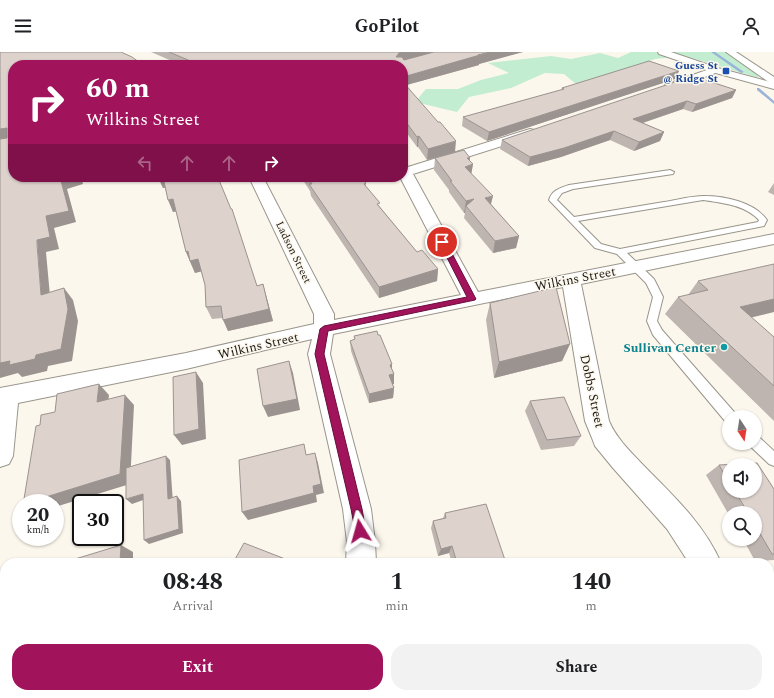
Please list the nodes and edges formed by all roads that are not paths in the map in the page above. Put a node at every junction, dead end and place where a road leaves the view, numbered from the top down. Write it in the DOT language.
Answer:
graph roads {
  1 [pos="662,52"];
  2 [pos="730,52"];
  3 [pos="715,70"];
  4 [pos="774,81"];
  5 [pos="774,86"];
  6 [pos="657,91"];
  7 [pos="543,128"];
  8 [pos="408,169"];
  9 [pos="670,172"];
  10 [pos="408,178"];
  11 [pos="258,182"];
  12 [pos="572,220"];
  13 [pos="774,239"];
  14 [pos="620,252"];
  15 [pos="636,266"];
  16 [pos="570,279"];
  17 [pos="472,299"];
  18 [pos="324,329"];
  19 [pos="3,397"];
  20 [pos="724,410"];
  21 [pos="762,449"];
  22 [pos="0,456"];
  23 [pos="774,460"];
  24 [pos="361,558"];
  25 [pos="703,558"];
  1 -- 3 [label="street"];
  2 -- 4 [label="street"];
  3 -- 5 [label="street"];
  3 -- 6 [label="street"];
  7 -- 8 [label="street"];
  9 -- 12 [label="lane"];
  10 -- 17 [label="street"];
  11 -- 18 [label="street, Ladson Street"];
  12 -- 14 [label="lane"];
  12 -- 14 [label="lane"];
  13 -- 15 [label="street, Wilkins Street"];
  14 -- 15 [label="lane"];
  15 -- 16 [label="street, Wilkins Street"];
  15 -- 20 [label="lane"];
  16 -- 17 [label="street, Wilkins Street"];
  16 -- 25 [label="street, Dobbs Street"];
  17 -- 18 [label="street, Wilkins Street"];
  18 -- 19 [label="street, Wilkins Street"];
  18 -- 24 [label="street, Ladson Street"];
  19 -- 22 [label="street"];
  21 -- 23 [label="lane"];
}
